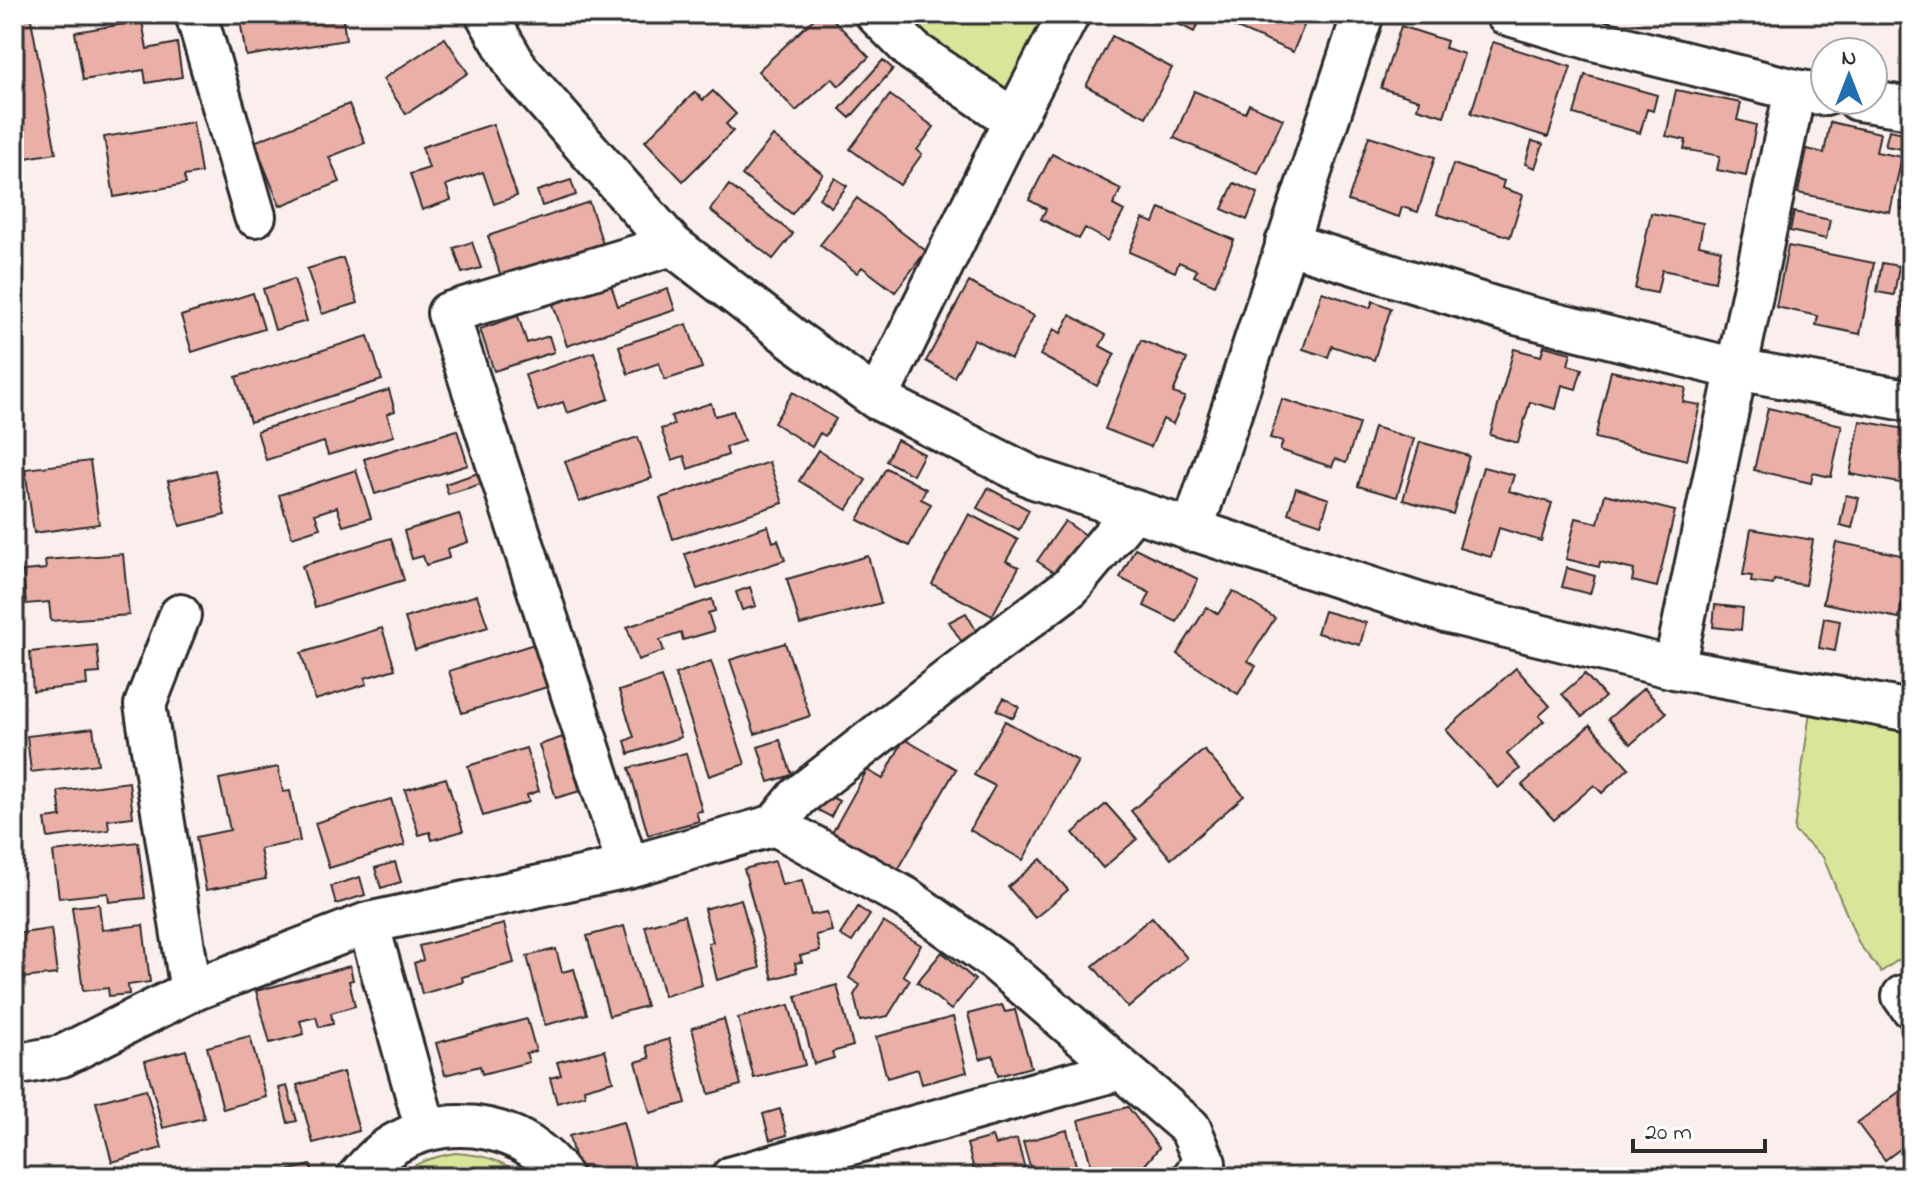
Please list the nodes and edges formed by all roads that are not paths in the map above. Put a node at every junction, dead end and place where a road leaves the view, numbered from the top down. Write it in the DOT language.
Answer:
graph roads {
  1 [pos="196,14"];
  2 [pos="486,14"];
  3 [pos="876,14"];
  4 [pos="1069,14"];
  5 [pos="1363,14"];
  6 [pos="1506,14"];
  7 [pos="1809,92"];
  8 [pos="1809,96"];
  9 [pos="1889,105"];
  10 [pos="1911,108"];
  11 [pos="1014,120"];
  12 [pos="255,216"];
  13 [pos="1286,243"];
  14 [pos="672,245"];
  15 [pos="1736,369"];
  16 [pos="877,399"];
  17 [pos="1911,401"];
  18 [pos="1133,511"];
  19 [pos="1192,531"];
  20 [pos="180,615"];
  21 [pos="1674,668"];
  22 [pos="1911,711"];
  23 [pos="775,825"];
  24 [pos="628,867"];
  25 [pos="368,923"];
  26 [pos="191,991"];
  27 [pos="14,1065"];
  28 [pos="1121,1069"];
  29 [pos="426,1130"];
  30 [pos="358,1177"];
  31 [pos="562,1177"];
  32 [pos="732,1177"];
  33 [pos="1193,1177"];
  1 -- 12 [label="street"];
  2 -- 14 [label="street"];
  3 -- 11 [label="street"];
  4 -- 11 [label="street"];
  5 -- 13 [label="street"];
  6 -- 7 [label="street"];
  8 -- 15 [label="street"];
  9 -- 10 [label="street"];
  11 -- 16 [label="street"];
  13 -- 15 [label="street"];
  13 -- 19 [label="street"];
  14 -- 16 [label="street"];
  14 -- 24 [label="street"];
  15 -- 17 [label="street"];
  15 -- 21 [label="street"];
  16 -- 18 [label="street"];
  18 -- 19 [label="street"];
  18 -- 23 [label="street"];
  19 -- 21 [label="street"];
  20 -- 26 [label="street"];
  21 -- 22 [label="street"];
  23 -- 24 [label="street"];
  23 -- 28 [label="street"];
  24 -- 25 [label="street"];
  25 -- 26 [label="street"];
  25 -- 29 [label="street"];
  26 -- 27 [label="street"];
  28 -- 32 [label="street"];
  28 -- 33 [label="street"];
  29 -- 30 [label="street"];
  29 -- 31 [label="street"];
}
